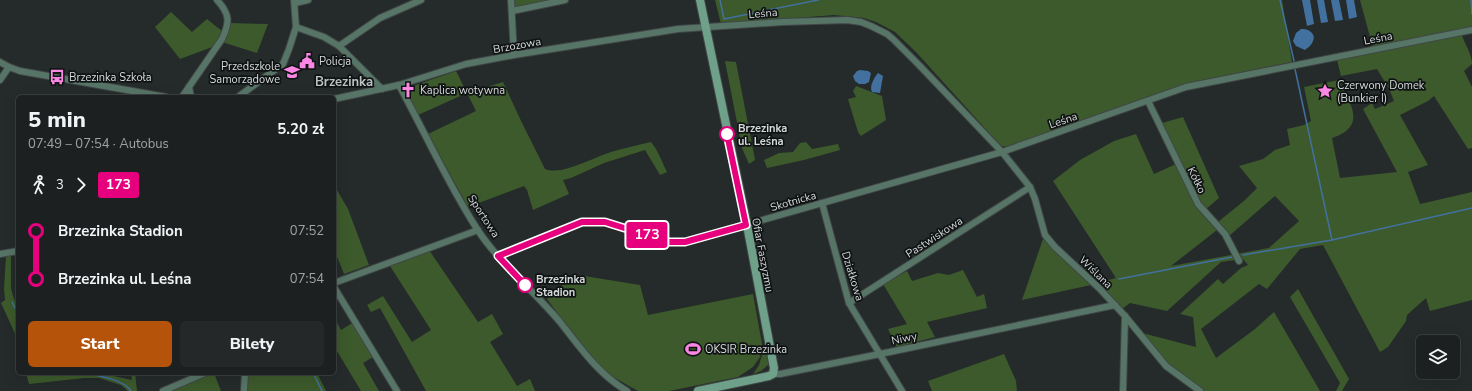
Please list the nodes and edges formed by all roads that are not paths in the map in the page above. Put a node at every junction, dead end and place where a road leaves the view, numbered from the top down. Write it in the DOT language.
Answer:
graph roads {
  1 [pos="217,0"];
  2 [pos="308,0"];
  3 [pos="421,0"];
  4 [pos="511,0"];
  5 [pos="565,0"];
  6 [pos="700,0"];
  7 [pos="296,1"];
  8 [pos="512,11"];
  9 [pos="296,27"];
  10 [pos="706,28"];
  11 [pos="1472,30"];
  12 [pos="339,46"];
  13 [pos="514,55"];
  14 [pos="0,62"];
  15 [pos="9,67"];
  16 [pos="0,80"];
  17 [pos="399,85"];
  18 [pos="189,87"];
  19 [pos="251,88"];
  20 [pos="382,89"];
  21 [pos="155,95"];
  22 [pos="183,95"];
  23 [pos="191,95"];
  24 [pos="241,95"];
  25 [pos="248,95"];
  26 [pos="336,99"];
  27 [pos="1148,100"];
  28 [pos="1002,152"];
  29 [pos="1030,187"];
  30 [pos="822,203"];
  31 [pos="746,225"];
  32 [pos="478,230"];
  33 [pos="16,251"];
  34 [pos="0,254"];
  35 [pos="498,256"];
  36 [pos="1239,261"];
  37 [pos="336,282"];
  38 [pos="336,290"];
  39 [pos="849,303"];
  40 [pos="1115,305"];
  41 [pos="1125,316"];
  42 [pos="880,354"];
  43 [pos="773,374"];
  44 [pos="200,375"];
  45 [pos="245,375"];
  46 [pos="162,391"];
  47 [pos="244,391"];
  48 [pos="397,391"];
  49 [pos="627,391"];
  50 [pos="698,391"];
  51 [pos="902,391"];
  52 [pos="1123,391"];
  53 [pos="1200,391"];
  1 -- 18 [label="street"];
  2 -- 7 [label="street"];
  3 -- 12 [label="street"];
  4 -- 8 [label="street"];
  5 -- 8 [label="street"];
  6 -- 10 [label="street, Ofiar Faszyzmu"];
  7 -- 9 [label="street"];
  8 -- 13 [label="street"];
  9 -- 12 [label="street"];
  9 -- 19 [label="street"];
  10 -- 13 [label="street, Brzozowa"];
  10 -- 28 [label="street, Leśna"];
  10 -- 31 [label="street, Ofiar Faszyzmu"];
  11 -- 27 [label="street, Leśna"];
  12 -- 20 [label="street"];
  13 -- 17 [label="street, Brzozowa"];
  14 -- 15 [label="street"];
  15 -- 16 [label="street"];
  15 -- 21 [label="street"];
  17 -- 20 [label="street, Brzozowa"];
  17 -- 32 [label="street, Sportowa"];
  18 -- 22 [label="street"];
  18 -- 23 [label="street"];
  19 -- 24 [label="street"];
  19 -- 25 [label="street"];
  20 -- 26 [label="street, Brzozowa"];
  27 -- 28 [label="street, Leśna"];
  27 -- 36 [label="street, Kółko"];
  28 -- 29 [label="street, Wiślana"];
  28 -- 30 [label="street, Skotnicka"];
  29 -- 39 [label="street, Pastwiskowa"];
  29 -- 40 [label="street, Wiślana"];
  30 -- 31 [label="street, Skotnicka"];
  30 -- 39 [label="street, Działkowa"];
  31 -- 35 [label="street, Skotnicka"];
  31 -- 43 [label="street, Ofiar Faszyzmu"];
  32 -- 35 [label="street, Sportowa"];
  32 -- 37 [label="street"];
  33 -- 34 [label="street"];
  35 -- 49 [label="street, Sportowa"];
  38 -- 48 [label="street"];
  39 -- 42 [label="street, Działkowa"];
  40 -- 41 [label="street, Wiślana"];
  40 -- 42 [label="street, Niwy"];
  41 -- 52 [label="street"];
  41 -- 53 [label="street, Wiślana"];
  42 -- 43 [label="street, Niwy"];
  42 -- 51 [label="street, Działkowa"];
  43 -- 50 [label="street, Niwy"];
  44 -- 46 [label="street"];
  45 -- 47 [label="street"];
}
